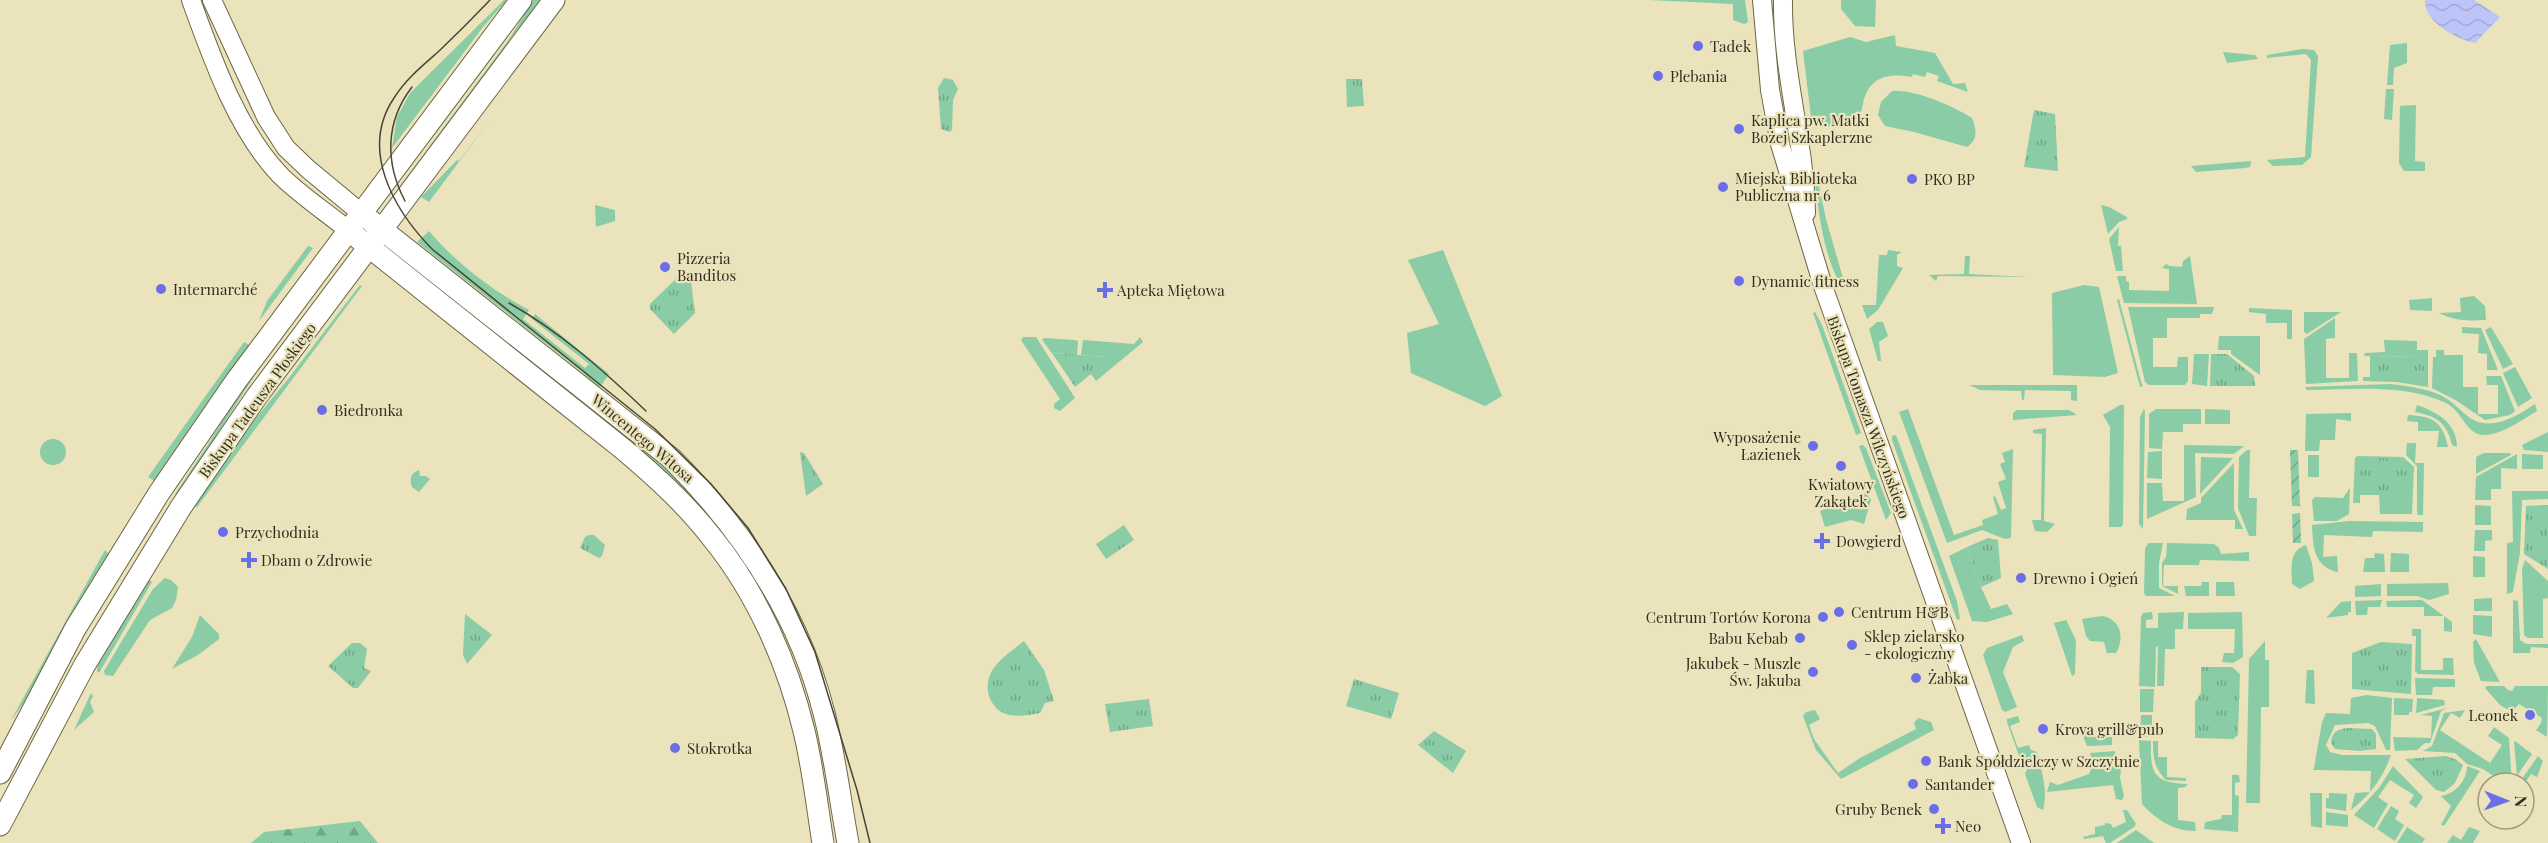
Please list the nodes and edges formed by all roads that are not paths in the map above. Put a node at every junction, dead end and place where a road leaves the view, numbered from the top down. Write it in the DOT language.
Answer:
graph roads {
  1 [pos="191,0"];
  2 [pos="212,0"];
  3 [pos="521,0"];
  4 [pos="554,0"];
  5 [pos="1762,0"];
  6 [pos="1783,0"];
  7 [pos="361,213"];
  8 [pos="1807,227"];
  9 [pos="382,229"];
  10 [pos="348,230"];
  11 [pos="368,248"];
  12 [pos="0,773"];
  13 [pos="0,825"];
  14 [pos="823,843"];
  15 [pos="848,843"];
  16 [pos="2021,843"];
  1 -- 10 [label="street"];
  2 -- 7 [label="street"];
  3 -- 7 [label="main road, Biskupa Tadeusza Płoskiego"];
  4 -- 9 [label="main road, Biskupa Tadeusza Płoskiego"];
  5 -- 8 [label="street, Biskupa Tomasza Wilczyńskiego"];
  6 -- 8 [label="street, Biskupa Tomasza Wilczyńskiego"];
  7 -- 9 [label="main road, Wincentego Witosa"];
  7 -- 10 [label="main road, Biskupa Tadeusza Płoskiego"];
  8 -- 16 [label="street, Biskupa Tomasza Wilczyńskiego"];
  9 -- 11 [label="main road, Biskupa Tadeusza Płoskiego"];
  9 -- 15 [label="main road, Wincentego Witosa"];
  10 -- 11 [label="main road, Wincentego Witosa"];
  10 -- 12 [label="main road, Biskupa Tadeusza Płoskiego"];
  11 -- 13 [label="main road, Biskupa Tadeusza Płoskiego"];
  11 -- 14 [label="main road, Wincentego Witosa"];
}
